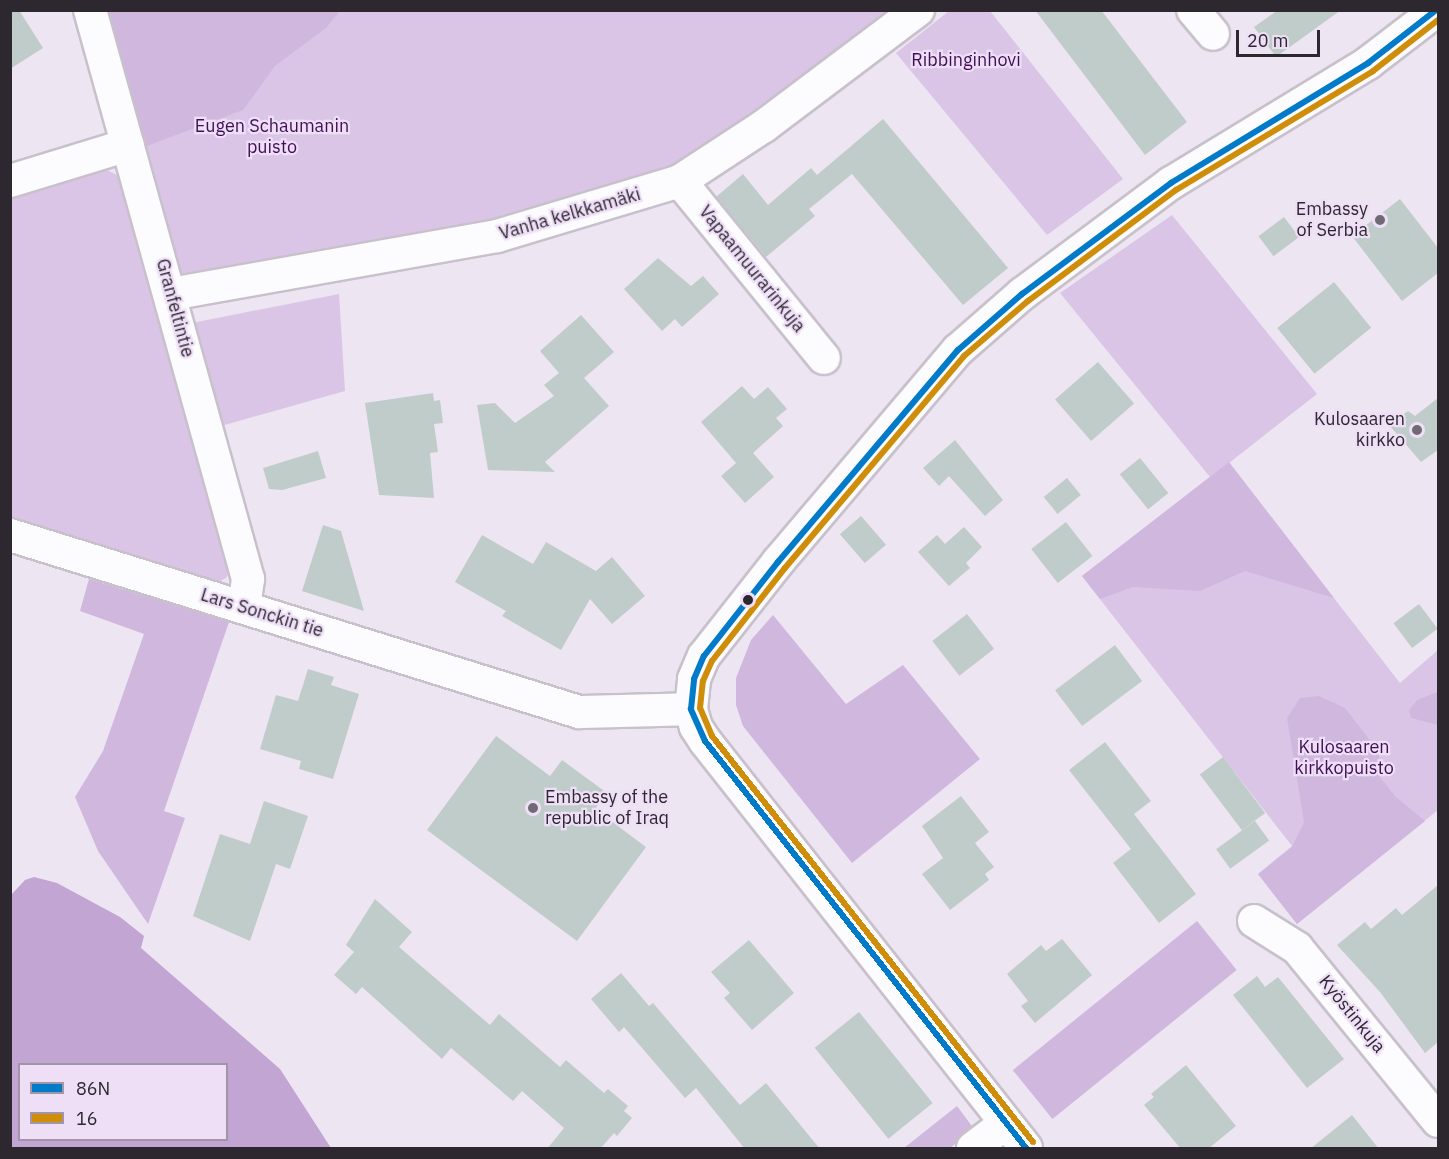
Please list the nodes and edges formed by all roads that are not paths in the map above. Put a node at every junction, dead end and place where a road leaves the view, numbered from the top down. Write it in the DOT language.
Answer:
graph roads {
  1 [pos="90,10"];
  2 [pos="918,10"];
  3 [pos="1193,10"];
  4 [pos="1437,10"];
  5 [pos="1213,34"];
  6 [pos="128,145"];
  7 [pos="10,181"];
  8 [pos="680,181"];
  9 [pos="171,294"];
  10 [pos="824,358"];
  11 [pos="10,535"];
  12 [pos="244,608"];
  13 [pos="691,709"];
  14 [pos="1254,921"];
  15 [pos="1438,1121"];
  16 [pos="1006,1123"];
  17 [pos="973,1149"];
  18 [pos="1026,1149"];
  1 -- 6 [label="street, Granfeltintie"];
  2 -- 8 [label="street, Vanha kelkkamäki"];
  3 -- 5 [label="street"];
  4 -- 13 [label="street"];
  6 -- 7 [label="street"];
  6 -- 9 [label="street, Granfeltintie"];
  8 -- 9 [label="street, Vanha kelkkamäki"];
  8 -- 10 [label="street, Vapaamuurarinkuja"];
  9 -- 12 [label="street, Granfeltintie"];
  11 -- 12 [label="street, Lars Sonckin tie"];
  12 -- 13 [label="street, Lars Sonckin tie"];
  13 -- 16 [label="street"];
  14 -- 15 [label="street, Kyöstinkuja"];
  16 -- 17 [label="street"];
  16 -- 18 [label="street"];
}
